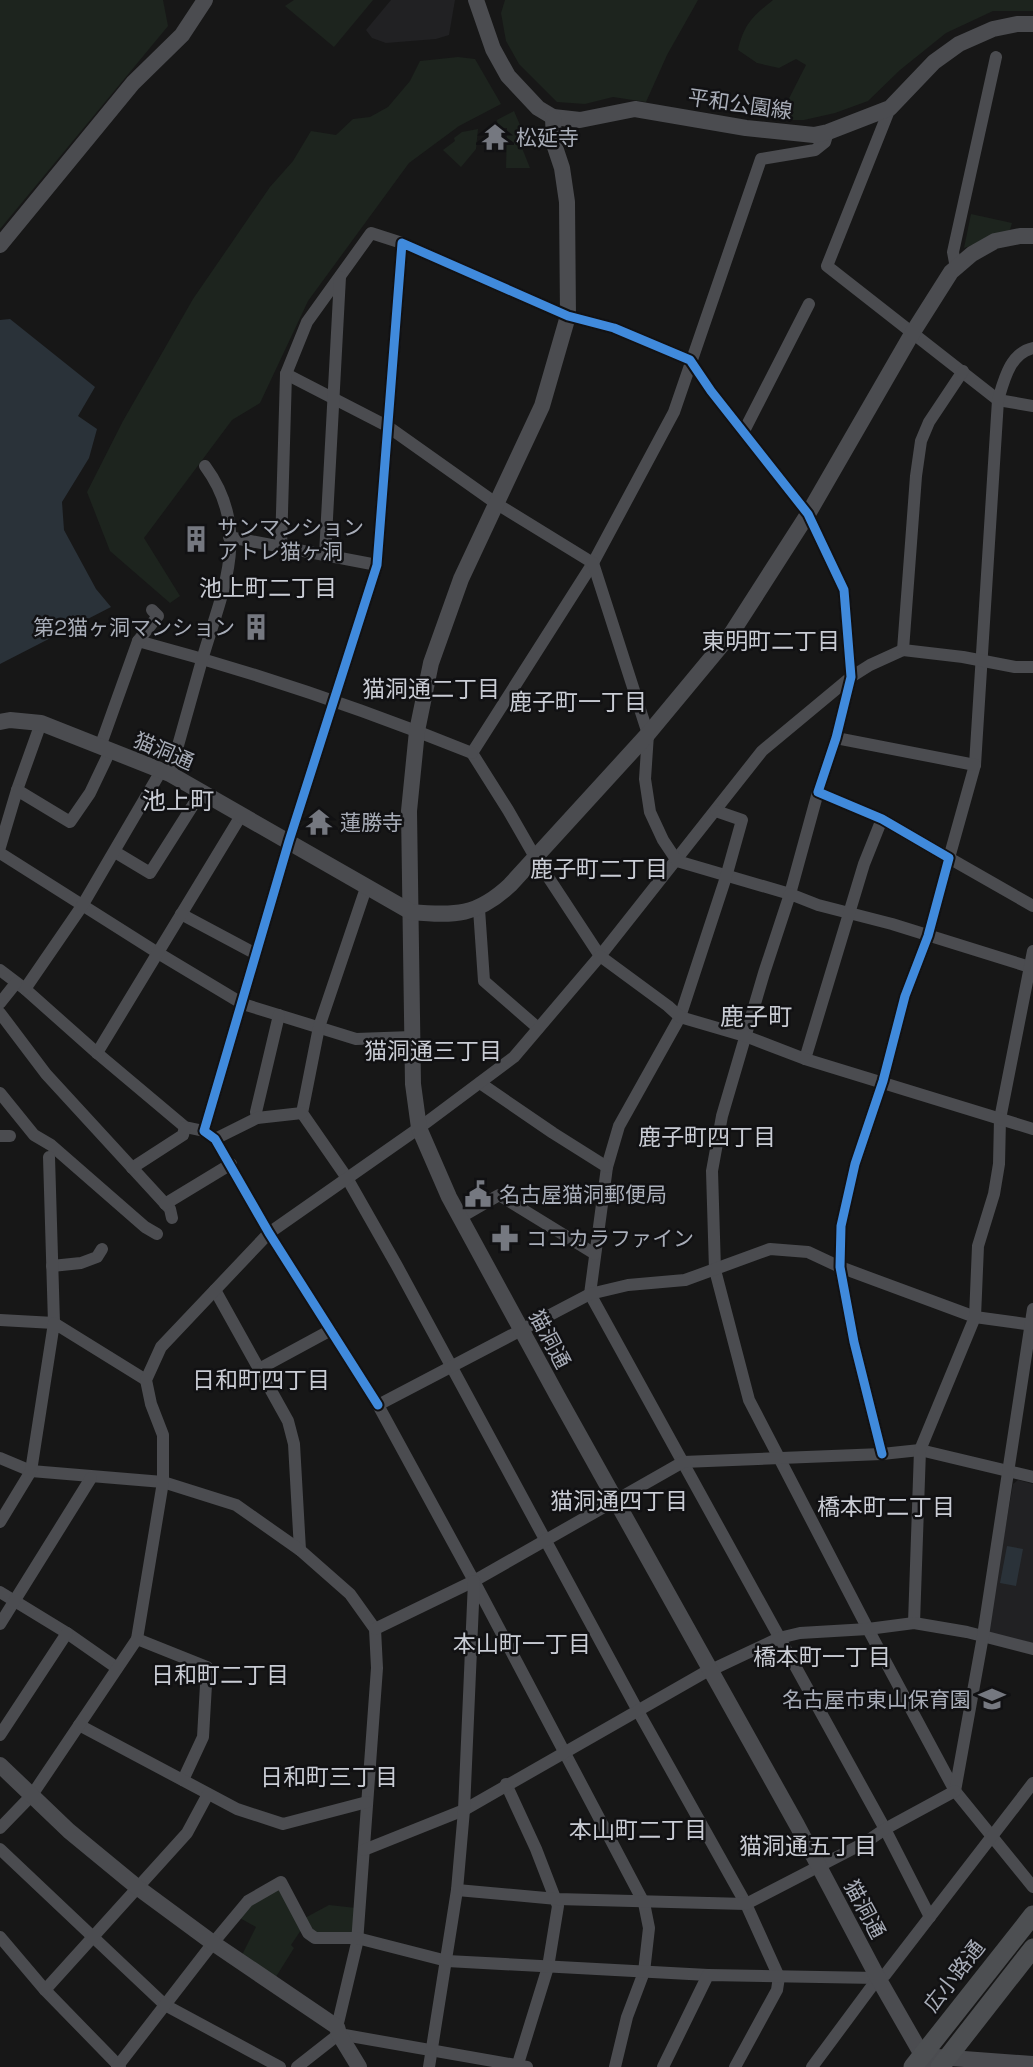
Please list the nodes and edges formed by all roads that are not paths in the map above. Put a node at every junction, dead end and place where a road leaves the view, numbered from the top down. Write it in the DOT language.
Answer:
graph roads {
  1 [pos="205,0"];
  2 [pos="480,3"];
  3 [pos="1033,24"];
  4 [pos="996,57"];
  5 [pos="890,108"];
  6 [pos="553,117"];
  7 [pos="828,132"];
  8 [pos="1033,236"];
  9 [pos="402,243"];
  10 [pos="0,245"];
  11 [pos="956,268"];
  12 [pos="340,277"];
  13 [pos="809,304"];
  14 [pos="568,316"];
  15 [pos="913,332"];
  16 [pos="1033,348"];
  17 [pos="690,360"];
  18 [pos="963,371"];
  19 [pos="286,374"];
  20 [pos="998,400"];
  21 [pos="334,401"];
  22 [pos="1033,406"];
  23 [pos="387,426"];
  24 [pos="744,431"];
  25 [pos="205,466"];
  26 [pos="497,504"];
  27 [pos="808,514"];
  28 [pos="229,537"];
  29 [pos="281,547"];
  30 [pos="325,555"];
  31 [pos="593,563"];
  32 [pos="376,565"];
  33 [pos="152,610"];
  34 [pos="138,641"];
  35 [pos="904,650"];
  36 [pos="203,658"];
  37 [pos="982,660"];
  38 [pos="1033,667"];
  39 [pos="850,677"];
  40 [pos="334,701"];
  41 [pos="0,722"];
  42 [pos="41,723"];
  43 [pos="417,731"];
  44 [pos="648,734"];
  45 [pos="836,738"];
  46 [pos="105,749"];
  47 [pos="472,753"];
  48 [pos="975,765"];
  49 [pos="165,773"];
  50 [pos="17,790"];
  51 [pos="202,791"];
  52 [pos="818,792"];
  53 [pos="716,811"];
  54 [pos="242,814"];
  55 [pos="882,819"];
  56 [pos="289,841"];
  57 [pos="0,847"];
  58 [pos="115,852"];
  59 [pos="0,853"];
  60 [pos="535,857"];
  61 [pos="949,858"];
  62 [pos="677,861"];
  63 [pos="726,877"];
  64 [pos="366,888"];
  65 [pos="790,894"];
  66 [pos="1033,905"];
  67 [pos="82,906"];
  68 [pos="479,909"];
  69 [pos="411,912"];
  70 [pos="849,913"];
  71 [pos="181,914"];
  72 [pos="928,936"];
  73 [pos="1033,951"];
  74 [pos="158,953"];
  75 [pos="256,954"];
  76 [pos="600,956"];
  77 [pos="1031,967"];
  78 [pos="0,970"];
  79 [pos="20,986"];
  80 [pos="0,1003"];
  81 [pos="243,1003"];
  82 [pos="0,1013"];
  83 [pos="279,1015"];
  84 [pos="680,1017"];
  85 [pos="318,1027"];
  86 [pos="538,1028"];
  87 [pos="412,1037"];
  88 [pos="745,1037"];
  89 [pos="97,1053"];
  90 [pos="805,1059"];
  91 [pos="883,1081"];
  92 [pos="480,1083"];
  93 [pos="0,1093"];
  94 [pos="302,1113"];
  95 [pos="257,1118"];
  96 [pos="1000,1118"];
  97 [pos="185,1127"];
  98 [pos="419,1128"];
  99 [pos="1033,1129"];
  100 [pos="204,1130"];
  101 [pos="215,1139"];
  102 [pos="49,1157"];
  103 [pos="230,1164"];
  104 [pos="607,1167"];
  105 [pos="132,1168"];
  106 [pos="347,1178"];
  107 [pos="166,1205"];
  108 [pos="461,1217"];
  109 [pos="172,1218"];
  110 [pos="269,1233"];
  111 [pos="157,1234"];
  112 [pos="102,1249"];
  113 [pos="595,1254"];
  114 [pos="52,1266"];
  115 [pos="840,1266"];
  116 [pos="715,1270"];
  117 [pos="215,1290"];
  118 [pos="590,1294"];
  119 [pos="1033,1309"];
  120 [pos="975,1317"];
  121 [pos="0,1320"];
  122 [pos="54,1323"];
  123 [pos="1032,1324"];
  124 [pos="521,1329"];
  125 [pos="331,1330"];
  126 [pos="451,1367"];
  127 [pos="260,1369"];
  128 [pos="146,1380"];
  129 [pos="378,1405"];
  130 [pos="920,1450"];
  131 [pos="882,1454"];
  132 [pos="0,1458"];
  133 [pos="780,1458"];
  134 [pos="683,1462"];
  135 [pos="1007,1470"];
  136 [pos="31,1471"];
  137 [pos="1033,1477"];
  138 [pos="91,1478"];
  139 [pos="163,1482"];
  140 [pos="616,1501"];
  141 [pos="0,1522"];
  142 [pos="547,1541"];
  143 [pos="300,1550"];
  144 [pos="474,1581"];
  145 [pos="0,1592"];
  146 [pos="15,1601"];
  147 [pos="914,1623"];
  148 [pos="0,1624"];
  149 [pos="375,1629"];
  150 [pos="868,1629"];
  151 [pos="67,1633"];
  152 [pos="983,1636"];
  153 [pos="779,1638"];
  154 [pos="137,1639"];
  155 [pos="1033,1649"];
  156 [pos="117,1668"];
  157 [pos="709,1670"];
  158 [pos="638,1711"];
  159 [pos="79,1725"];
  160 [pos="0,1735"];
  161 [pos="565,1751"];
  162 [pos="0,1765"];
  163 [pos="183,1780"];
  164 [pos="1033,1783"];
  165 [pos="506,1784"];
  166 [pos="956,1791"];
  167 [pos="208,1794"];
  168 [pos="32,1795"];
  169 [pos="367,1802"];
  170 [pos="464,1810"];
  171 [pos="0,1828"];
  172 [pos="885,1829"];
  173 [pos="992,1836"];
  174 [pos="0,1849"];
  175 [pos="364,1850"];
  176 [pos="819,1866"];
  177 [pos="1033,1886"];
  178 [pos="137,1887"];
  179 [pos="457,1890"];
  180 [pos="557,1899"];
  181 [pos="645,1903"];
  182 [pos="746,1904"];
  183 [pos="1033,1915"];
  184 [pos="930,1917"];
  185 [pos="0,1937"];
  186 [pos="92,1937"];
  187 [pos="357,1938"];
  188 [pos="213,1943"];
  189 [pos="1033,1948"];
  190 [pos="447,1961"];
  191 [pos="548,1967"];
  192 [pos="644,1972"];
  193 [pos="708,1975"];
  194 [pos="779,1977"];
  195 [pos="878,1979"];
  196 [pos="46,1990"];
  197 [pos="164,2005"];
  198 [pos="338,2031"];
  199 [pos="432,2050"];
  200 [pos="921,2063"];
  201 [pos="944,2063"];
  202 [pos="1033,2064"];
  203 [pos="521,2066"];
  204 [pos="119,2067"];
  205 [pos="280,2067"];
  206 [pos="296,2067"];
  207 [pos="359,2067"];
  208 [pos="429,2067"];
  209 [pos="615,2067"];
  210 [pos="663,2067"];
  211 [pos="735,2067"];
  212 [pos="812,2067"];
  1 -- 10 [label="street"];
  2 -- 6 [label="street"];
  3 -- 5 [label="street, 平和公園線"];
  4 -- 11 [label="street"];
  5 -- 7 [label="street, 平和公園線"];
  5 -- 15 [label="street"];
  6 -- 7 [label="street, 平和公園線"];
  6 -- 14 [label="street"];
  7 -- 17 [label="street"];
  8 -- 11 [label="street"];
  9 -- 12 [label="street"];
  9 -- 14 [label="street"];
  9 -- 23 [label="street"];
  11 -- 15 [label="street"];
  12 -- 19 [label="street"];
  12 -- 21 [label="street"];
  13 -- 24 [label="street"];
  14 -- 17 [label="street"];
  14 -- 26 [label="street"];
  15 -- 18 [label="street"];
  15 -- 27 [label="street"];
  16 -- 20 [label="street"];
  17 -- 24 [label="street"];
  17 -- 31 [label="street"];
  18 -- 20 [label="street"];
  18 -- 35 [label="street"];
  19 -- 21 [label="street"];
  19 -- 29 [label="street"];
  20 -- 22 [label="street"];
  20 -- 37 [label="street"];
  21 -- 23 [label="street"];
  21 -- 30 [label="street"];
  23 -- 26 [label="street"];
  23 -- 32 [label="street"];
  24 -- 27 [label="street"];
  25 -- 28 [label="street"];
  26 -- 31 [label="street"];
  26 -- 43 [label="street"];
  27 -- 39 [label="street"];
  27 -- 44 [label="street"];
  28 -- 29 [label="street"];
  28 -- 36 [label="street"];
  29 -- 30 [label="street"];
  30 -- 32 [label="street"];
  31 -- 44 [label="street"];
  31 -- 47 [label="street"];
  32 -- 40 [label="street"];
  33 -- 34 [label="street"];
  34 -- 36 [label="street"];
  34 -- 46 [label="street"];
  35 -- 37 [label="street"];
  35 -- 39 [label="street"];
  36 -- 40 [label="street"];
  36 -- 49 [label="street"];
  37 -- 38 [label="street"];
  37 -- 48 [label="street"];
  39 -- 45 [label="street"];
  39 -- 53 [label="street"];
  40 -- 43 [label="street"];
  40 -- 56 [label="street"];
  41 -- 42 [label="street, 猫洞通"];
  42 -- 46 [label="street, 猫洞通"];
  42 -- 50 [label="street"];
  43 -- 47 [label="street"];
  43 -- 69 [label="street"];
  44 -- 60 [label="street"];
  44 -- 62 [label="street"];
  45 -- 48 [label="street"];
  45 -- 52 [label="street"];
  46 -- 49 [label="street, 猫洞通"];
  46 -- 50 [label="street"];
  47 -- 60 [label="street"];
  48 -- 61 [label="street"];
  49 -- 51 [label="street, 猫洞通"];
  49 -- 58 [label="street"];
  50 -- 57 [label="street"];
  51 -- 54 [label="street, 猫洞通"];
  51 -- 58 [label="street"];
  52 -- 55 [label="street"];
  52 -- 65 [label="street"];
  53 -- 62 [label="street"];
  53 -- 63 [label="street"];
  54 -- 56 [label="street, 猫洞通"];
  54 -- 71 [label="street"];
  55 -- 61 [label="street"];
  55 -- 70 [label="street"];
  56 -- 64 [label="street, 猫洞通"];
  56 -- 75 [label="street"];
  58 -- 67 [label="street"];
  59 -- 67 [label="street"];
  60 -- 68 [label="street"];
  60 -- 76 [label="street"];
  61 -- 66 [label="street"];
  61 -- 72 [label="street"];
  62 -- 63 [label="street"];
  62 -- 76 [label="street"];
  63 -- 65 [label="street"];
  63 -- 84 [label="street"];
  64 -- 69 [label="street, 猫洞通"];
  64 -- 85 [label="street"];
  65 -- 70 [label="street"];
  65 -- 88 [label="street"];
  67 -- 74 [label="street"];
  67 -- 79 [label="street"];
  68 -- 69 [label="street"];
  68 -- 86 [label="street"];
  69 -- 87 [label="street, 猫洞通"];
  70 -- 72 [label="street"];
  70 -- 90 [label="street"];
  71 -- 74 [label="street"];
  71 -- 75 [label="street"];
  72 -- 77 [label="street"];
  72 -- 91 [label="street"];
  73 -- 77 [label="street"];
  74 -- 81 [label="street"];
  74 -- 89 [label="street"];
  75 -- 81 [label="street"];
  76 -- 84 [label="street"];
  76 -- 86 [label="street"];
  77 -- 96 [label="street"];
  78 -- 79 [label="street"];
  79 -- 80 [label="street"];
  79 -- 89 [label="street"];
  81 -- 83 [label="street"];
  81 -- 100 [label="street"];
  82 -- 105 [label="street"];
  83 -- 85 [label="street"];
  83 -- 95 [label="street"];
  84 -- 88 [label="street"];
  84 -- 104 [label="street"];
  85 -- 87 [label="street"];
  85 -- 94 [label="street"];
  86 -- 92 [label="street"];
  87 -- 98 [label="street, 猫洞通"];
  88 -- 90 [label="street"];
  88 -- 116 [label="street"];
  89 -- 97 [label="street"];
  90 -- 91 [label="street"];
  91 -- 96 [label="street"];
  91 -- 115 [label="street"];
  92 -- 98 [label="street"];
  92 -- 104 [label="street"];
  93 -- 111 [label="street"];
  94 -- 95 [label="street"];
  94 -- 106 [label="street"];
  95 -- 101 [label="street"];
  96 -- 99 [label="street"];
  96 -- 120 [label="street"];
  97 -- 100 [label="street"];
  97 -- 105 [label="street"];
  98 -- 106 [label="street"];
  98 -- 108 [label="street, 猫洞通"];
  100 -- 101 [label="street"];
  101 -- 103 [label="street"];
  102 -- 114 [label="street"];
  103 -- 107 [label="street"];
  103 -- 110 [label="street"];
  104 -- 113 [label="street"];
  105 -- 107 [label="street"];
  106 -- 110 [label="street"];
  106 -- 126 [label="street"];
  107 -- 109 [label="street"];
  108 -- 113 [label="street"];
  108 -- 124 [label="street, 猫洞通"];
  110 -- 117 [label="street"];
  110 -- 125 [label="street"];
  112 -- 114 [label="street"];
  113 -- 118 [label="street"];
  114 -- 122 [label="street"];
  115 -- 116 [label="street"];
  115 -- 120 [label="street"];
  115 -- 131 [label="street"];
  116 -- 118 [label="street"];
  116 -- 133 [label="street"];
  117 -- 127 [label="street"];
  117 -- 128 [label="street"];
  118 -- 124 [label="street"];
  118 -- 134 [label="street"];
  119 -- 123 [label="street"];
  120 -- 123 [label="street"];
  120 -- 130 [label="street"];
  121 -- 122 [label="street"];
  122 -- 128 [label="street"];
  122 -- 136 [label="street"];
  123 -- 135 [label="street"];
  124 -- 126 [label="street"];
  124 -- 140 [label="street, 猫洞通"];
  125 -- 127 [label="street"];
  125 -- 129 [label="street"];
  126 -- 129 [label="street"];
  126 -- 142 [label="street"];
  127 -- 143 [label="street"];
  128 -- 139 [label="street"];
  129 -- 144 [label="street"];
  130 -- 131 [label="street"];
  130 -- 135 [label="street"];
  130 -- 147 [label="street"];
  131 -- 133 [label="street"];
  132 -- 136 [label="street"];
  133 -- 134 [label="street"];
  133 -- 150 [label="street"];
  134 -- 140 [label="street"];
  134 -- 153 [label="street"];
  135 -- 137 [label="street"];
  135 -- 152 [label="street"];
  136 -- 138 [label="street"];
  136 -- 141 [label="street"];
  138 -- 139 [label="street"];
  138 -- 146 [label="street"];
  139 -- 143 [label="street"];
  139 -- 154 [label="street"];
  140 -- 142 [label="street"];
  140 -- 157 [label="street, 猫洞通"];
  142 -- 144 [label="street"];
  142 -- 158 [label="street"];
  143 -- 149 [label="street"];
  144 -- 149 [label="street"];
  144 -- 161 [label="street"];
  144 -- 170 [label="street"];
  145 -- 146 [label="street"];
  146 -- 148 [label="street"];
  146 -- 151 [label="street"];
  147 -- 150 [label="street"];
  147 -- 152 [label="street"];
  149 -- 169 [label="street"];
  150 -- 153 [label="street"];
  150 -- 166 [label="street"];
  151 -- 156 [label="street"];
  151 -- 160 [label="street"];
  152 -- 155 [label="street"];
  152 -- 166 [label="street"];
  153 -- 157 [label="street"];
  153 -- 172 [label="street"];
  154 -- 156 [label="street"];
  154 -- 163 [label="street"];
  156 -- 159 [label="street"];
  157 -- 158 [label="street"];
  157 -- 176 [label="street, 猫洞通"];
  158 -- 161 [label="street"];
  158 -- 182 [label="street"];
  159 -- 163 [label="street"];
  159 -- 168 [label="street"];
  161 -- 165 [label="street"];
  161 -- 181 [label="street"];
  162 -- 168 [label="street"];
  163 -- 167 [label="street"];
  164 -- 173 [label="street"];
  165 -- 170 [label="street"];
  165 -- 180 [label="street"];
  166 -- 172 [label="street"];
  166 -- 173 [label="street"];
  167 -- 169 [label="street"];
  167 -- 178 [label="street"];
  168 -- 171 [label="street"];
  168 -- 178 [label="street"];
  169 -- 175 [label="street"];
  170 -- 175 [label="street"];
  170 -- 179 [label="street"];
  172 -- 176 [label="street"];
  172 -- 184 [label="street"];
  173 -- 177 [label="street"];
  173 -- 184 [label="street"];
  174 -- 186 [label="street"];
  175 -- 187 [label="street"];
  176 -- 182 [label="street"];
  176 -- 195 [label="street, 猫洞通"];
  178 -- 186 [label="street"];
  178 -- 188 [label="street"];
  179 -- 180 [label="street"];
  179 -- 190 [label="street"];
  180 -- 181 [label="street"];
  180 -- 191 [label="street"];
  181 -- 182 [label="street"];
  181 -- 192 [label="street"];
  182 -- 194 [label="street"];
  183 -- 200 [label="main road, 広小路通"];
  184 -- 195 [label="street"];
  185 -- 196 [label="street"];
  186 -- 196 [label="street"];
  186 -- 197 [label="street"];
  187 -- 188 [label="street"];
  187 -- 190 [label="street"];
  187 -- 198 [label="street"];
  188 -- 197 [label="street"];
  188 -- 198 [label="street"];
  189 -- 201 [label="main road, 広小路通"];
  190 -- 191 [label="street"];
  190 -- 199 [label="street"];
  191 -- 192 [label="street"];
  191 -- 203 [label="street"];
  192 -- 193 [label="street"];
  192 -- 209 [label="street"];
  193 -- 194 [label="street"];
  193 -- 210 [label="street"];
  194 -- 195 [label="street"];
  194 -- 211 [label="street"];
  195 -- 200 [label="street, 猫洞通"];
  195 -- 212 [label="street"];
  196 -- 204 [label="street"];
  197 -- 204 [label="street"];
  197 -- 205 [label="street"];
  198 -- 199 [label="street"];
  198 -- 206 [label="street"];
  198 -- 207 [label="street"];
  199 -- 203 [label="street"];
  199 -- 208 [label="street"];
  200 -- 201 [label="street"];
  201 -- 202 [label="street"];
}
